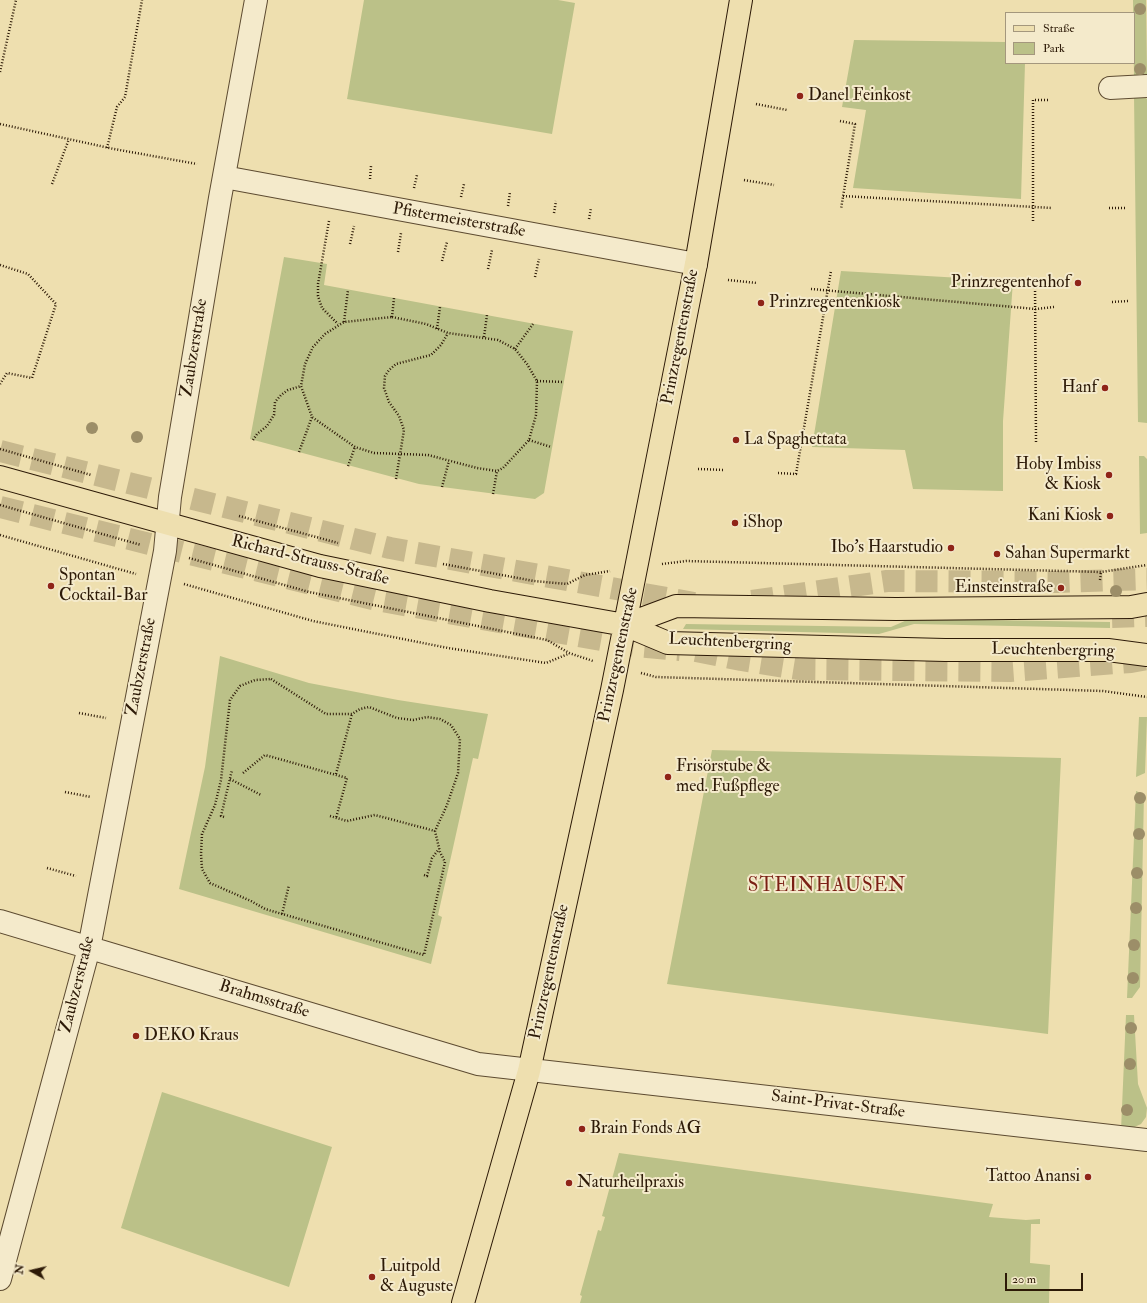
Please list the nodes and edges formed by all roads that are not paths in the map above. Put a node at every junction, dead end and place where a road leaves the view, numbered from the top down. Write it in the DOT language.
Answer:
graph roads {
  1 [pos="256,0"];
  2 [pos="742,0"];
  3 [pos="1147,86"];
  4 [pos="1110,88"];
  5 [pos="224,177"];
  6 [pos="696,264"];
  7 [pos="0,477"];
  8 [pos="168,525"];
  9 [pos="1147,604"];
  10 [pos="625,625"];
  11 [pos="1147,655"];
  12 [pos="0,921"];
  13 [pos="89,948"];
  14 [pos="529,1071"];
  15 [pos="1147,1140"];
  16 [pos="0,1279"];
  17 [pos="463,1303"];
  1 -- 5 [label="street, Zaubzerstraße"];
  2 -- 6 [label="main road, Prinzregentenstraße"];
  3 -- 4 [label="street"];
  5 -- 6 [label="street, Pfistermeisterstraße"];
  5 -- 8 [label="street, Zaubzerstraße"];
  6 -- 10 [label="main road, Prinzregentenstraße"];
  7 -- 8 [label="main road, Richard-Strauss-Straße"];
  8 -- 10 [label="main road, Richard-Strauss-Straße"];
  8 -- 13 [label="street, Zaubzerstraße"];
  9 -- 10 [label="main road, Leuchtenbergring"];
  10 -- 11 [label="main road, Leuchtenbergring"];
  10 -- 14 [label="main road, Prinzregentenstraße"];
  12 -- 13 [label="street, Brahmsstraße"];
  13 -- 14 [label="street, Brahmsstraße"];
  13 -- 16 [label="street, Zaubzerstraße"];
  14 -- 15 [label="street, Saint-Privat-Straße"];
  14 -- 17 [label="main road, Prinzregentenstraße"];
}
